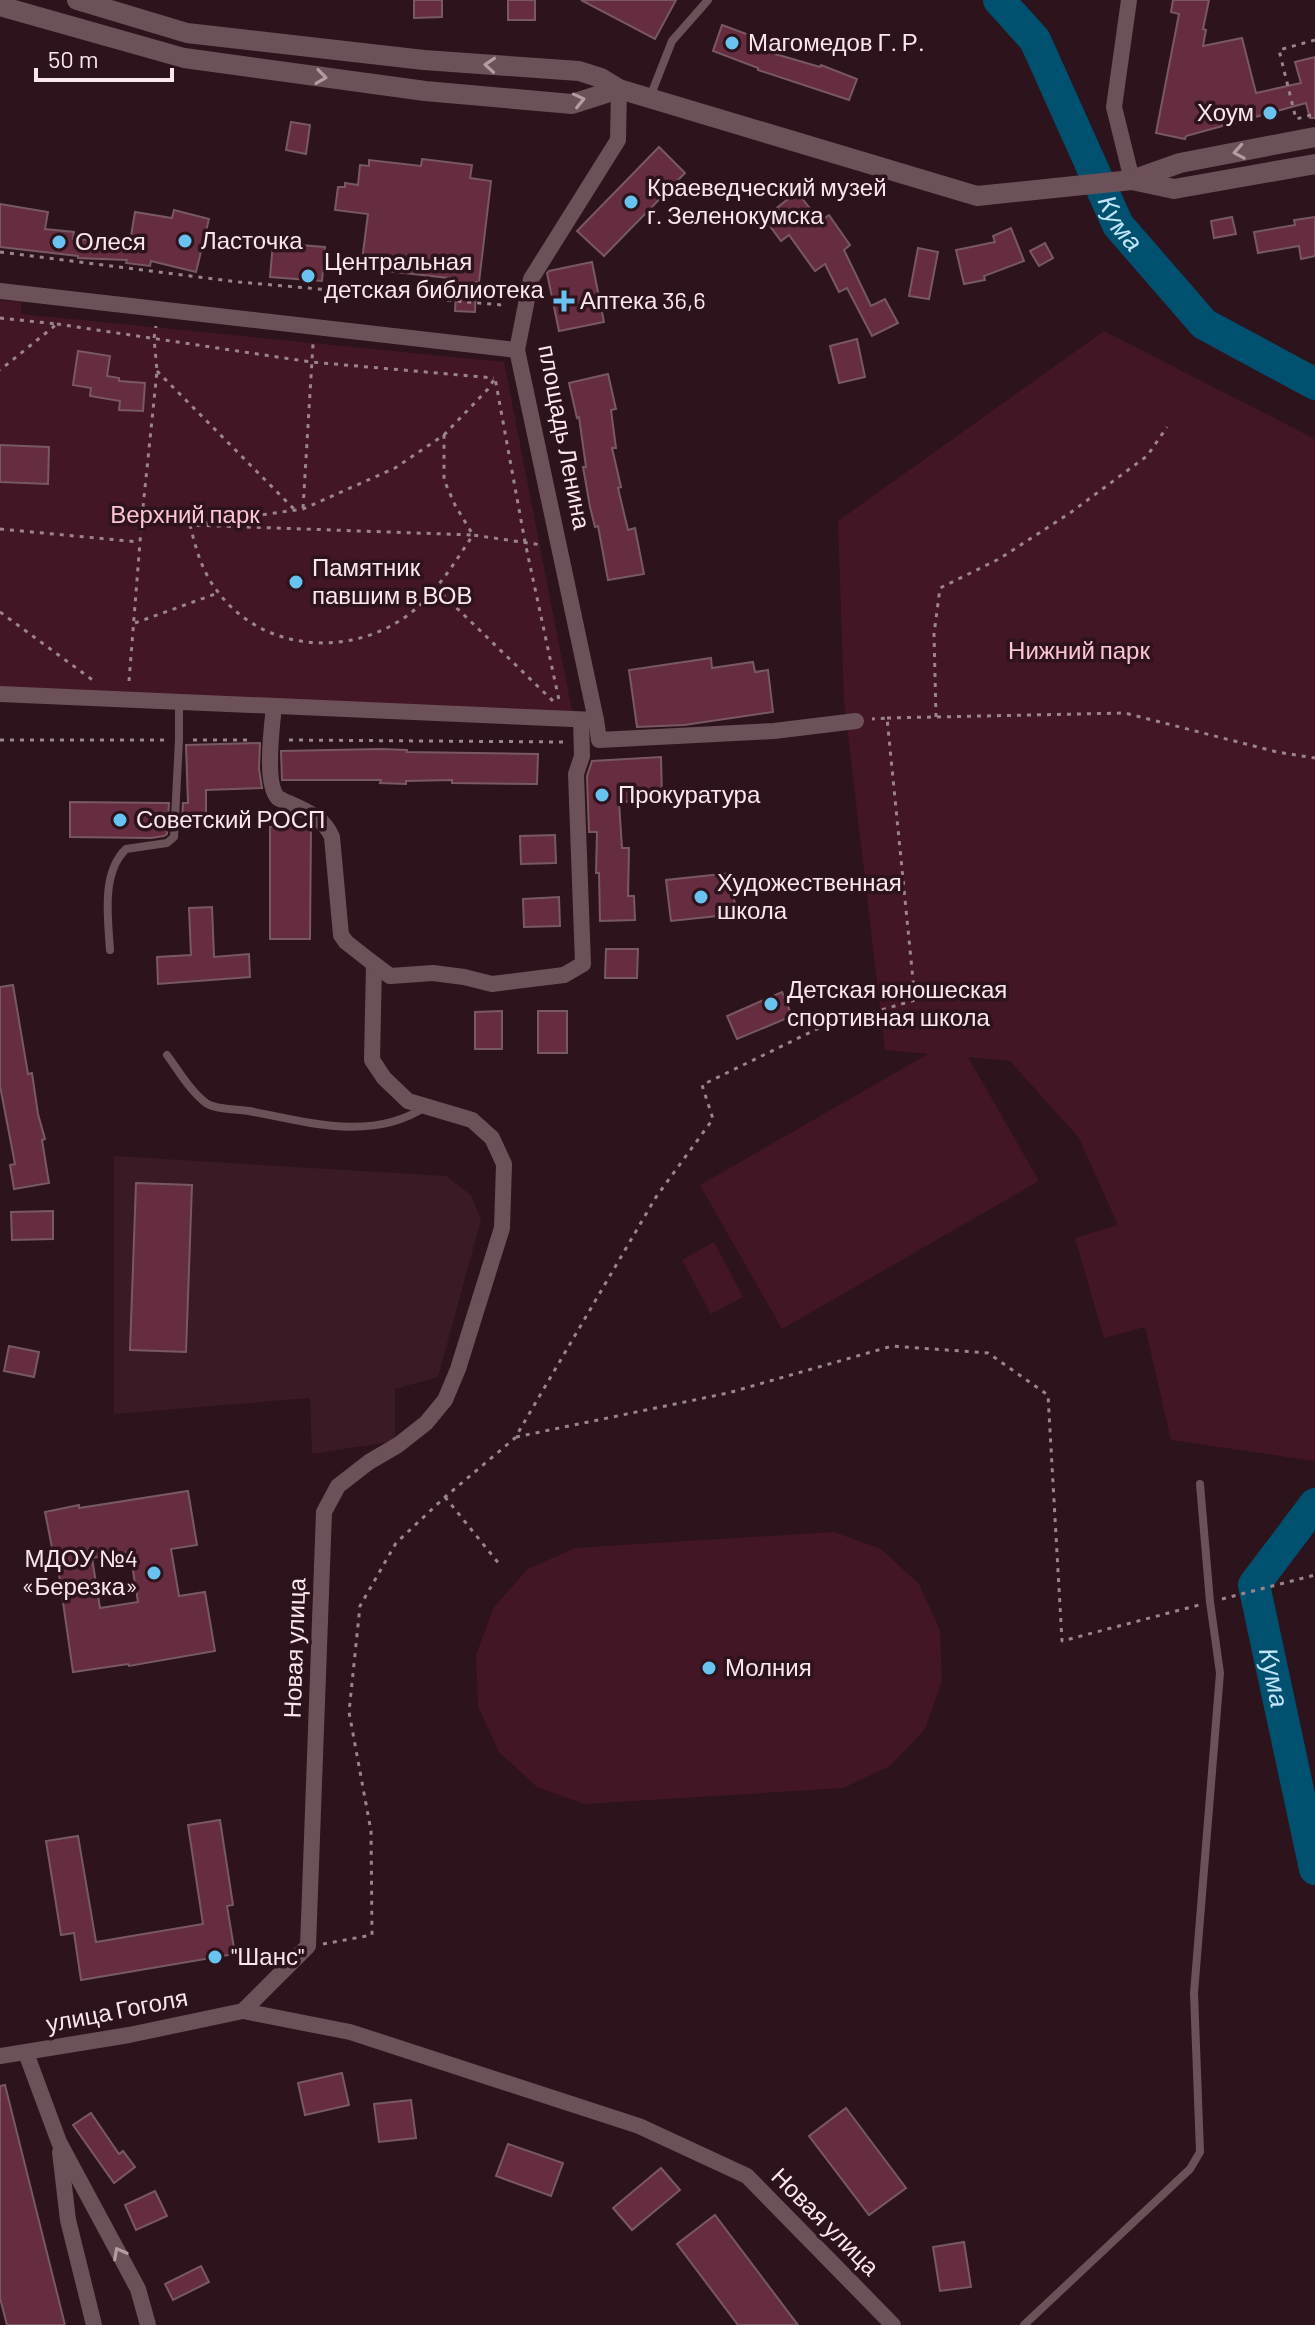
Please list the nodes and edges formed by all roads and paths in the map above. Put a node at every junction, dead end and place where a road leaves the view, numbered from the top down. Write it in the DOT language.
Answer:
graph roads {
  1 [pos="77,0"];
  2 [pos="708,0"];
  3 [pos="1129,0"];
  4 [pos="0,6"];
  5 [pos="1315,40"];
  6 [pos="619,89"];
  7 [pos="650,98"];
  8 [pos="1315,114"];
  9 [pos="1315,137"];
  10 [pos="1315,164"];
  11 [pos="1132,180"];
  12 [pos="0,252"];
  13 [pos="0,291"];
  14 [pos="502,305"];
  15 [pos="157,310"];
  16 [pos="0,318"];
  17 [pos="57,324"];
  18 [pos="154,338"];
  19 [pos="313,344"];
  20 [pos="517,350"];
  21 [pos="311,362"];
  22 [pos="0,370"];
  23 [pos="157,371"];
  24 [pos="495,378"];
  25 [pos="1167,427"];
  26 [pos="444,435"];
  27 [pos="303,509"];
  28 [pos="296,510"];
  29 [pos="142,517"];
  30 [pos="190,525"];
  31 [pos="0,529"];
  32 [pos="473,535"];
  33 [pos="139,542"];
  34 [pos="525,542"];
  35 [pos="559,547"];
  36 [pos="435,587"];
  37 [pos="218,593"];
  38 [pos="0,612"];
  39 [pos="134,623"];
  40 [pos="105,688"];
  41 [pos="128,690"];
  42 [pos="0,694"];
  43 [pos="179,702"];
  44 [pos="274,706"];
  45 [pos="936,717"];
  46 [pos="887,718"];
  47 [pos="581,720"];
  48 [pos="856,721"];
  49 [pos="0,740"];
  50 [pos="179,740"];
  51 [pos="271,740"];
  52 [pos="1315,758"];
  53 [pos="110,950"];
  54 [pos="374,964"];
  55 [pos="167,1055"];
  56 [pos="425,1106"];
  57 [pos="515,1438"];
  58 [pos="1200,1484"];
  59 [pos="445,1497"];
  60 [pos="500,1565"];
  61 [pos="1315,1575"];
  62 [pos="1210,1602"];
  63 [pos="308,1946"];
  64 [pos="243,2011"];
  65 [pos="26,2053"];
  66 [pos="0,2056"];
  67 [pos="59,2142"];
  68 [pos="94,2325"];
  69 [pos="148,2325"];
  70 [pos="893,2325"];
  71 [pos="1024,2325"];
  6 -- 1 [label="street, one-way"];
  2 -- 7 [label="lane"];
  3 -- 11 [label="street"];
  4 -- 6 [label="street, one-way"];
  5 -- 8 [label="path"];
  6 -- 7 [label="street"];
  6 -- 20 [label="street, площадь Ленина"];
  7 -- 11 [label="street"];
  9 -- 11 [label="street, one-way"];
  10 -- 11 [label="street"];
  12 -- 14 [label="path"];
  13 -- 15 [label="street"];
  15 -- 18 [label="path"];
  15 -- 20 [label="street"];
  16 -- 17 [label="path"];
  17 -- 18 [label="path"];
  17 -- 22 [label="path"];
  18 -- 21 [label="path"];
  18 -- 23 [label="path"];
  19 -- 21 [label="path"];
  20 -- 35 [label="street, площадь Ленина"];
  21 -- 24 [label="path"];
  21 -- 27 [label="path"];
  23 -- 28 [label="path"];
  23 -- 29 [label="path"];
  24 -- 26 [label="path"];
  24 -- 34 [label="path"];
  25 -- 45 [label="path"];
  26 -- 27 [label="path"];
  26 -- 32 [label="path"];
  27 -- 28 [label="path"];
  28 -- 30 [label="path"];
  29 -- 30 [label="path"];
  29 -- 33 [label="path"];
  30 -- 32 [label="path"];
  30 -- 37 [label="path"];
  31 -- 33 [label="path"];
  32 -- 34 [label="path"];
  32 -- 36 [label="path"];
  33 -- 39 [label="path"];
  34 -- 35 [label="path"];
  34 -- 36 [label="path"];
  35 -- 47 [label="street, площадь Ленина"];
  36 -- 37 [label="path"];
  37 -- 39 [label="path"];
  38 -- 40 [label="path"];
  39 -- 41 [label="path"];
  42 -- 43 [label="street"];
  43 -- 44 [label="street"];
  43 -- 50 [label="lane"];
  44 -- 47 [label="street"];
  44 -- 51 [label="street"];
  45 -- 46 [label="path"];
  45 -- 52 [label="path"];
  46 -- 48 [label="path"];
  46 -- 57 [label="path"];
  47 -- 48 [label="street"];
  47 -- 51 [label="path"];
  47 -- 54 [label="street, площадь Ленина"];
  49 -- 50 [label="path"];
  50 -- 51 [label="path"];
  50 -- 53 [label="lane"];
  51 -- 54 [label="street"];
  54 -- 56 [label="street, Новая улица"];
  55 -- 56 [label="lane"];
  56 -- 63 [label="street, Новая улица"];
  57 -- 59 [label="path"];
  57 -- 62 [label="path"];
  58 -- 62 [label="lane"];
  59 -- 60 [label="path"];
  59 -- 63 [label="path"];
  61 -- 62 [label="path"];
  62 -- 71 [label="lane"];
  63 -- 64 [label="street"];
  64 -- 65 [label="street, улица Гоголя"];
  64 -- 70 [label="street, Новая улица"];
  65 -- 66 [label="street, улица Гоголя"];
  65 -- 67 [label="street"];
  67 -- 68 [label="street"];
  69 -- 67 [label="street, one-way"];
}
